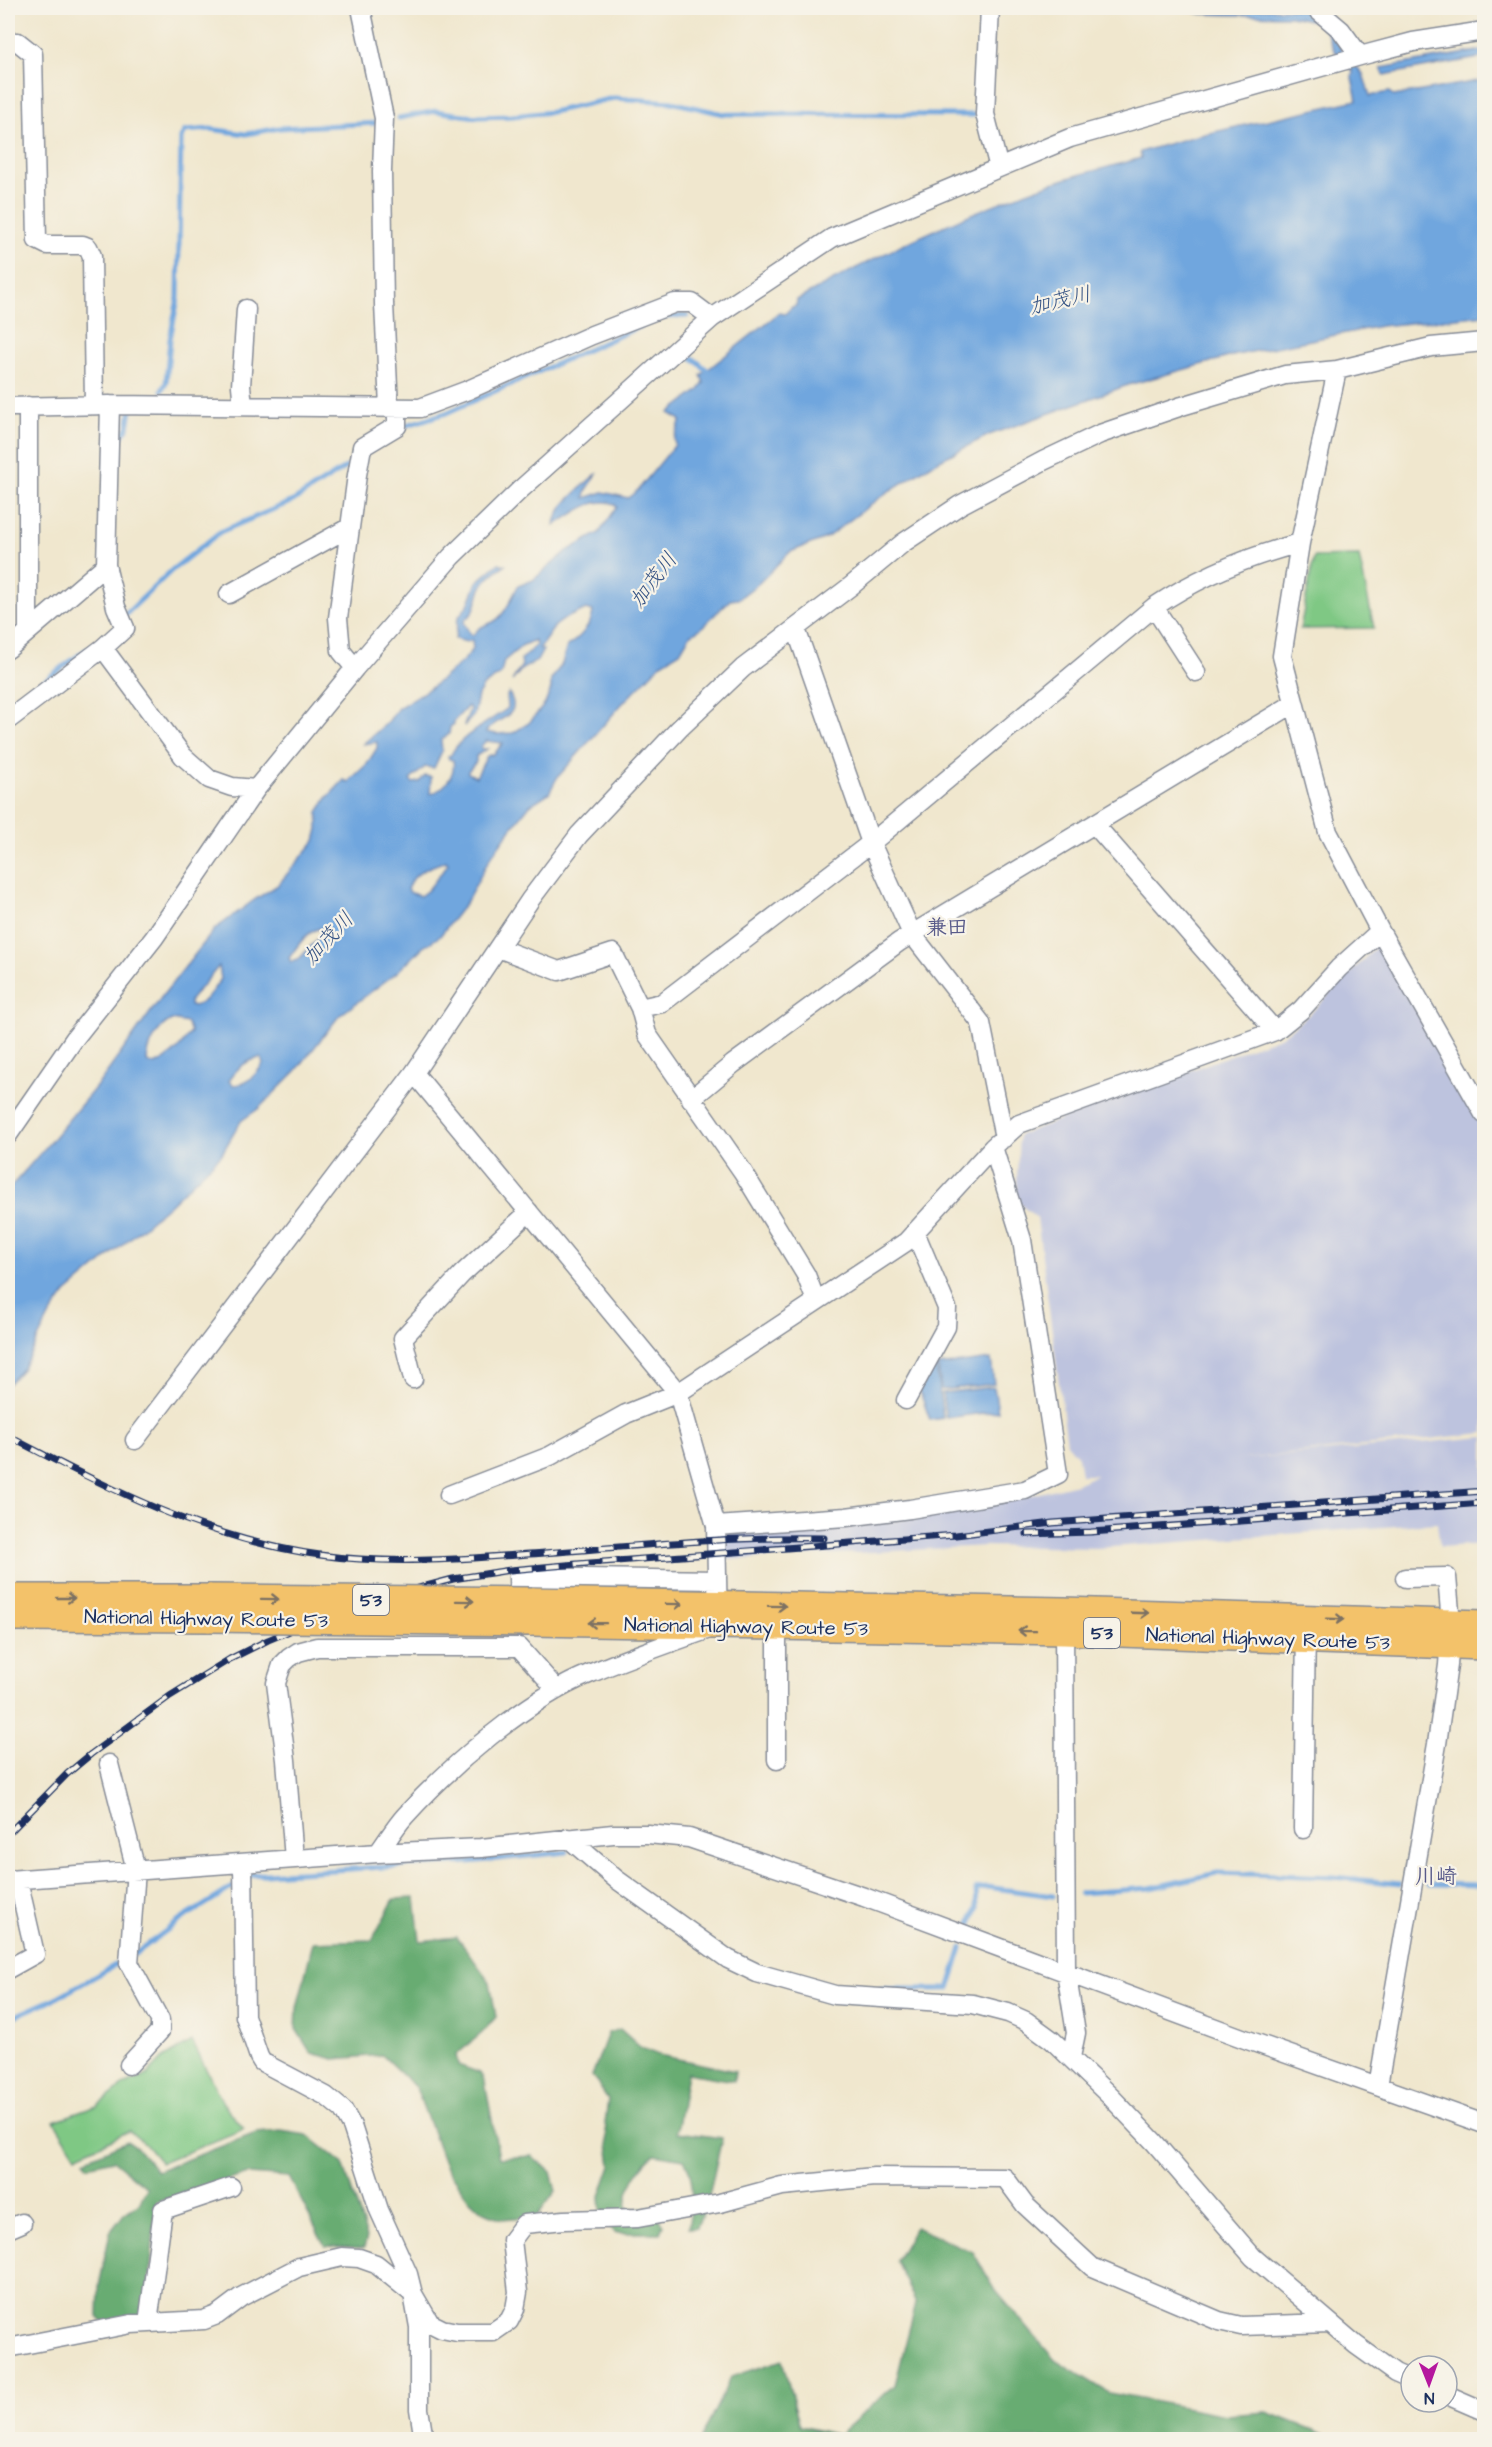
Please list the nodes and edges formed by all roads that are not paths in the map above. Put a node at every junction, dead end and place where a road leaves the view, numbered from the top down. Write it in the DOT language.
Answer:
graph roads {
  1 [pos="361,8"];
  2 [pos="990,8"];
  3 [pos="1315,8"];
  4 [pos="1485,32"];
  5 [pos="8,42"];
  6 [pos="1360,56"];
  7 [pos="999,168"];
  8 [pos="246,309"];
  9 [pos="712,318"];
  10 [pos="1485,342"];
  11 [pos="1337,370"];
  12 [pos="102,405"];
  13 [pos="28,406"];
  14 [pos="243,406"];
  15 [pos="8,407"];
  16 [pos="393,407"];
  17 [pos="350,527"];
  18 [pos="1300,543"];
  19 [pos="106,565"];
  20 [pos="230,594"];
  21 [pos="1154,607"];
  22 [pos="796,628"];
  23 [pos="28,632"];
  24 [pos="103,648"];
  25 [pos="8,649"];
  26 [pos="355,669"];
  27 [pos="1196,672"];
  28 [pos="1293,704"];
  29 [pos="8,720"];
  30 [pos="256,789"];
  31 [pos="1095,825"];
  32 [pos="871,843"];
  33 [pos="1380,931"];
  34 [pos="912,934"];
  35 [pos="498,948"];
  36 [pos="640,1008"];
  37 [pos="1275,1031"];
  38 [pos="414,1073"];
  39 [pos="691,1099"];
  40 [pos="1485,1114"];
  41 [pos="8,1135"];
  42 [pos="998,1142"];
  43 [pos="529,1212"];
  44 [pos="915,1232"];
  45 [pos="816,1301"];
  46 [pos="413,1379"];
  47 [pos="678,1393"];
  48 [pos="906,1400"];
  49 [pos="135,1440"];
  50 [pos="449,1495"];
  51 [pos="716,1526"];
  52 [pos="1405,1578"];
  53 [pos="8,1598"];
  54 [pos="718,1603"];
  55 [pos="211,1608"];
  56 [pos="8,1617"];
  57 [pos="1064,1621"];
  58 [pos="1485,1624"];
  59 [pos="777,1627"];
  60 [pos="1306,1629"];
  61 [pos="1451,1634"];
  62 [pos="1485,1646"];
  63 [pos="519,1647"];
  64 [pos="558,1690"];
  65 [pos="777,1761"];
  66 [pos="108,1764"];
  67 [pos="1303,1829"];
  68 [pos="568,1838"];
  69 [pos="378,1853"];
  70 [pos="294,1859"];
  71 [pos="243,1863"];
  72 [pos="136,1870"];
  73 [pos="13,1880"];
  74 [pos="8,1969"];
  75 [pos="1066,1971"];
  76 [pos="1071,2057"];
  77 [pos="129,2065"];
  78 [pos="1378,2086"];
  79 [pos="1485,2124"];
  80 [pos="231,2187"];
  81 [pos="413,2294"];
  82 [pos="148,2323"];
  83 [pos="1329,2323"];
  84 [pos="8,2348"];
  85 [pos="1399,2375"];
  86 [pos="1459,2400"];
  87 [pos="1485,2411"];
  88 [pos="424,2439"];
  1 -- 16 [label="street"];
  2 -- 7 [label="street"];
  3 -- 6 [label="street"];
  4 -- 6 [label="street"];
  5 -- 12 [label="street"];
  6 -- 7 [label="street"];
  7 -- 9 [label="street"];
  8 -- 14 [label="street"];
  9 -- 16 [label="street"];
  9 -- 26 [label="street"];
  10 -- 11 [label="street"];
  11 -- 18 [label="street"];
  11 -- 22 [label="street"];
  12 -- 13 [label="street"];
  12 -- 14 [label="street"];
  12 -- 19 [label="street"];
  13 -- 15 [label="street"];
  13 -- 23 [label="street"];
  14 -- 16 [label="street"];
  16 -- 17 [label="street"];
  17 -- 20 [label="street"];
  17 -- 26 [label="street"];
  18 -- 21 [label="street"];
  18 -- 28 [label="street"];
  19 -- 23 [label="street"];
  19 -- 24 [label="street"];
  21 -- 27 [label="street"];
  21 -- 32 [label="street"];
  22 -- 32 [label="street"];
  22 -- 35 [label="street"];
  23 -- 25 [label="street"];
  24 -- 29 [label="street"];
  24 -- 30 [label="street"];
  26 -- 30 [label="street"];
  28 -- 31 [label="street"];
  28 -- 33 [label="street"];
  30 -- 41 [label="street"];
  31 -- 34 [label="street"];
  31 -- 37 [label="street"];
  32 -- 34 [label="street"];
  32 -- 36 [label="street"];
  33 -- 37 [label="street"];
  33 -- 40 [label="street"];
  34 -- 39 [label="street"];
  34 -- 42 [label="street"];
  35 -- 36 [label="street"];
  35 -- 38 [label="street"];
  36 -- 39 [label="street"];
  37 -- 42 [label="street"];
  38 -- 43 [label="street"];
  38 -- 49 [label="street"];
  39 -- 45 [label="street"];
  42 -- 44 [label="street"];
  42 -- 51 [label="street"];
  43 -- 46 [label="street"];
  43 -- 47 [label="street"];
  44 -- 45 [label="street"];
  44 -- 48 [label="street"];
  45 -- 47 [label="street"];
  47 -- 50 [label="street"];
  47 -- 51 [label="street"];
  51 -- 54 [label="street"];
  52 -- 61 [label="street"];
  53 -- 55 [label="highway, National Highway Route 53 / 53, one-way"];
  54 -- 55 [label="highway, National Highway Route 53 / 53, bridge"];
  54 -- 57 [label="highway, National Highway Route 53 / 53, one-way"];
  54 -- 59 [label="highway, National Highway Route 53 / 53"];
  54 -- 63 [label="street"];
  54 -- 64 [label="street"];
  55 -- 56 [label="highway, National Highway Route 53 / 53"];
  57 -- 59 [label="highway, National Highway Route 53 / 53, one-way"];
  57 -- 60 [label="highway, National Highway Route 53 / 53"];
  57 -- 75 [label="street"];
  58 -- 61 [label="highway, National Highway Route 53 / 53"];
  59 -- 65 [label="street"];
  60 -- 61 [label="highway, National Highway Route 53 / 53"];
  60 -- 67 [label="street"];
  61 -- 62 [label="highway, National Highway Route 53 / 53"];
  61 -- 78 [label="street"];
  63 -- 64 [label="street"];
  63 -- 70 [label="street"];
  64 -- 69 [label="street"];
  66 -- 72 [label="street"];
  68 -- 69 [label="street"];
  68 -- 75 [label="street"];
  68 -- 76 [label="street"];
  69 -- 70 [label="street"];
  70 -- 71 [label="street"];
  71 -- 72 [label="street"];
  71 -- 81 [label="street"];
  72 -- 73 [label="street"];
  72 -- 77 [label="street"];
  73 -- 74 [label="street"];
  75 -- 76 [label="street"];
  75 -- 78 [label="street"];
  76 -- 83 [label="street"];
  78 -- 79 [label="street"];
  80 -- 82 [label="street"];
  81 -- 82 [label="street"];
  81 -- 83 [label="street"];
  81 -- 88 [label="street"];
  82 -- 84 [label="street"];
  83 -- 85 [label="street"];
  86 -- 87 [label="street"];
}
